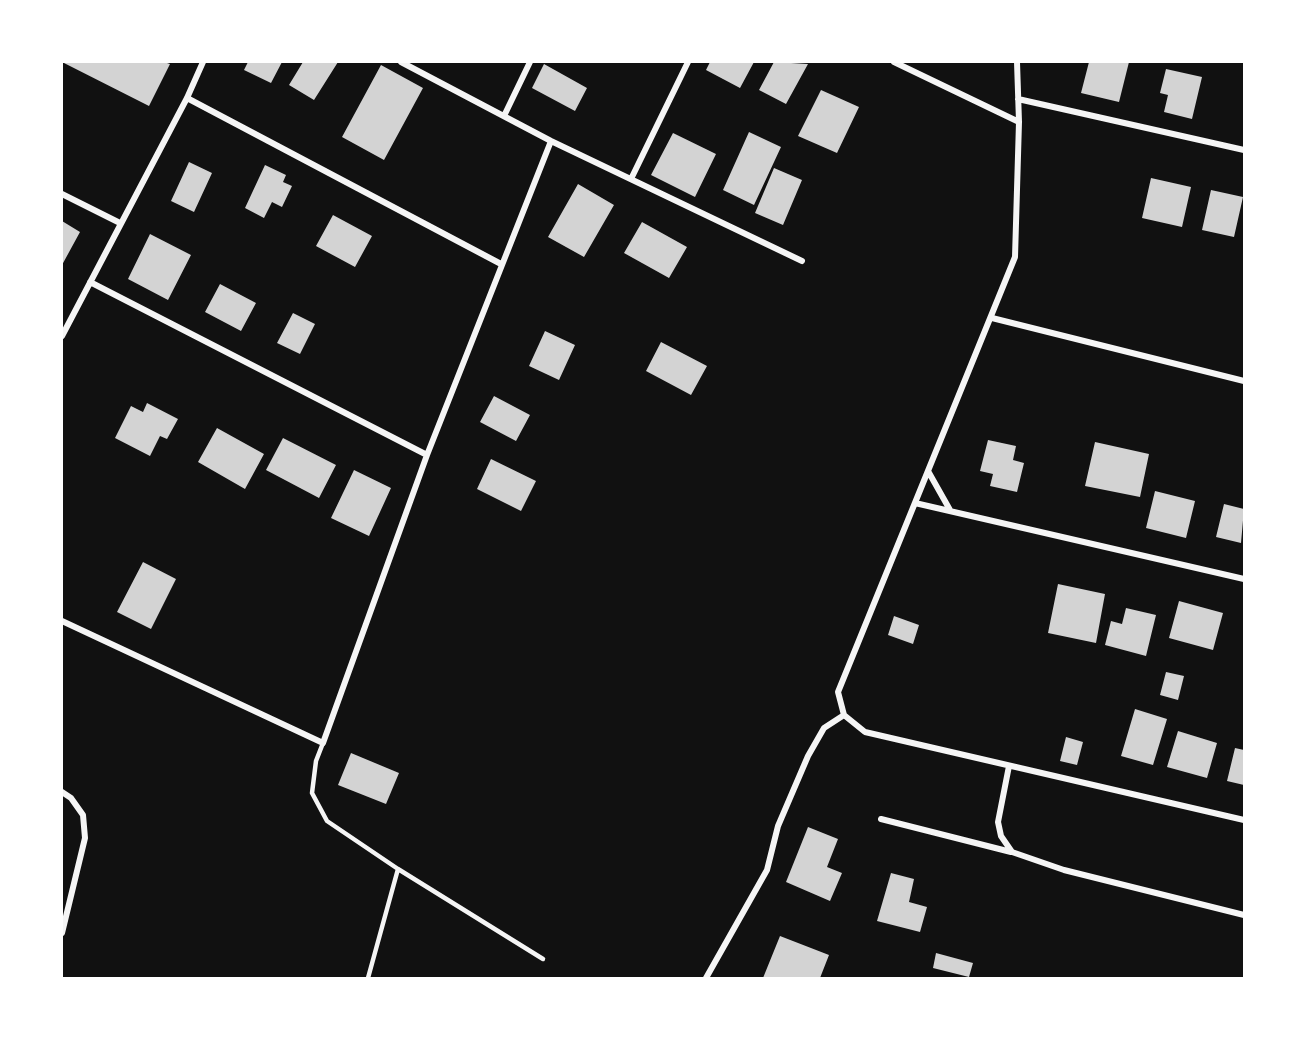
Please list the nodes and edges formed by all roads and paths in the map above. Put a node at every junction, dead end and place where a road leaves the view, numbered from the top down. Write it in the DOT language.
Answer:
graph roads {
  1 [pos="204,62"];
  2 [pos="401,62"];
  3 [pos="530,62"];
  4 [pos="688,62"];
  5 [pos="894,62"];
  6 [pos="1017,62"];
  7 [pos="187,98"];
  8 [pos="1018,99"];
  9 [pos="504,116"];
  10 [pos="1019,122"];
  11 [pos="551,141"];
  12 [pos="1245,150"];
  13 [pos="631,179"];
  14 [pos="62,194"];
  15 [pos="120,223"];
  16 [pos="802,261"];
  17 [pos="501,264"];
  18 [pos="90,282"];
  19 [pos="992,318"];
  20 [pos="62,336"];
  21 [pos="1245,381"];
  22 [pos="427,455"];
  23 [pos="928,471"];
  24 [pos="915,503"];
  25 [pos="950,510"];
  26 [pos="1245,579"];
  27 [pos="62,621"];
  28 [pos="844,715"];
  29 [pos="323,742"];
  30 [pos="1009,766"];
  31 [pos="62,792"];
  32 [pos="881,819"];
  33 [pos="1245,820"];
  34 [pos="1012,852"];
  35 [pos="398,869"];
  36 [pos="1245,915"];
  37 [pos="62,933"];
  38 [pos="543,959"];
  39 [pos="368,978"];
  40 [pos="706,978"];
  1 -- 7 [label="street"];
  2 -- 9 [label="street"];
  3 -- 9 [label="street"];
  4 -- 13 [label="street"];
  5 -- 10 [label="street"];
  6 -- 8 [label="street"];
  7 -- 15 [label="street"];
  7 -- 17 [label="street"];
  8 -- 10 [label="street"];
  8 -- 12 [label="street"];
  9 -- 11 [label="street"];
  10 -- 19 [label="street"];
  11 -- 13 [label="street"];
  11 -- 17 [label="street"];
  13 -- 16 [label="street"];
  14 -- 15 [label="street"];
  15 -- 18 [label="street"];
  17 -- 22 [label="street"];
  18 -- 20 [label="street"];
  18 -- 22 [label="street"];
  19 -- 21 [label="street"];
  19 -- 23 [label="street"];
  22 -- 29 [label="street"];
  23 -- 24 [label="street"];
  23 -- 25 [label="street"];
  24 -- 25 [label="street"];
  24 -- 28 [label="street"];
  25 -- 26 [label="street"];
  27 -- 29 [label="street"];
  28 -- 30 [label="street"];
  28 -- 40 [label="street"];
  29 -- 35 [label="lane"];
  30 -- 33 [label="street"];
  30 -- 34 [label="street"];
  31 -- 37 [label="street"];
  32 -- 34 [label="street"];
  34 -- 36 [label="street"];
  35 -- 38 [label="lane"];
  35 -- 39 [label="lane"];
}
